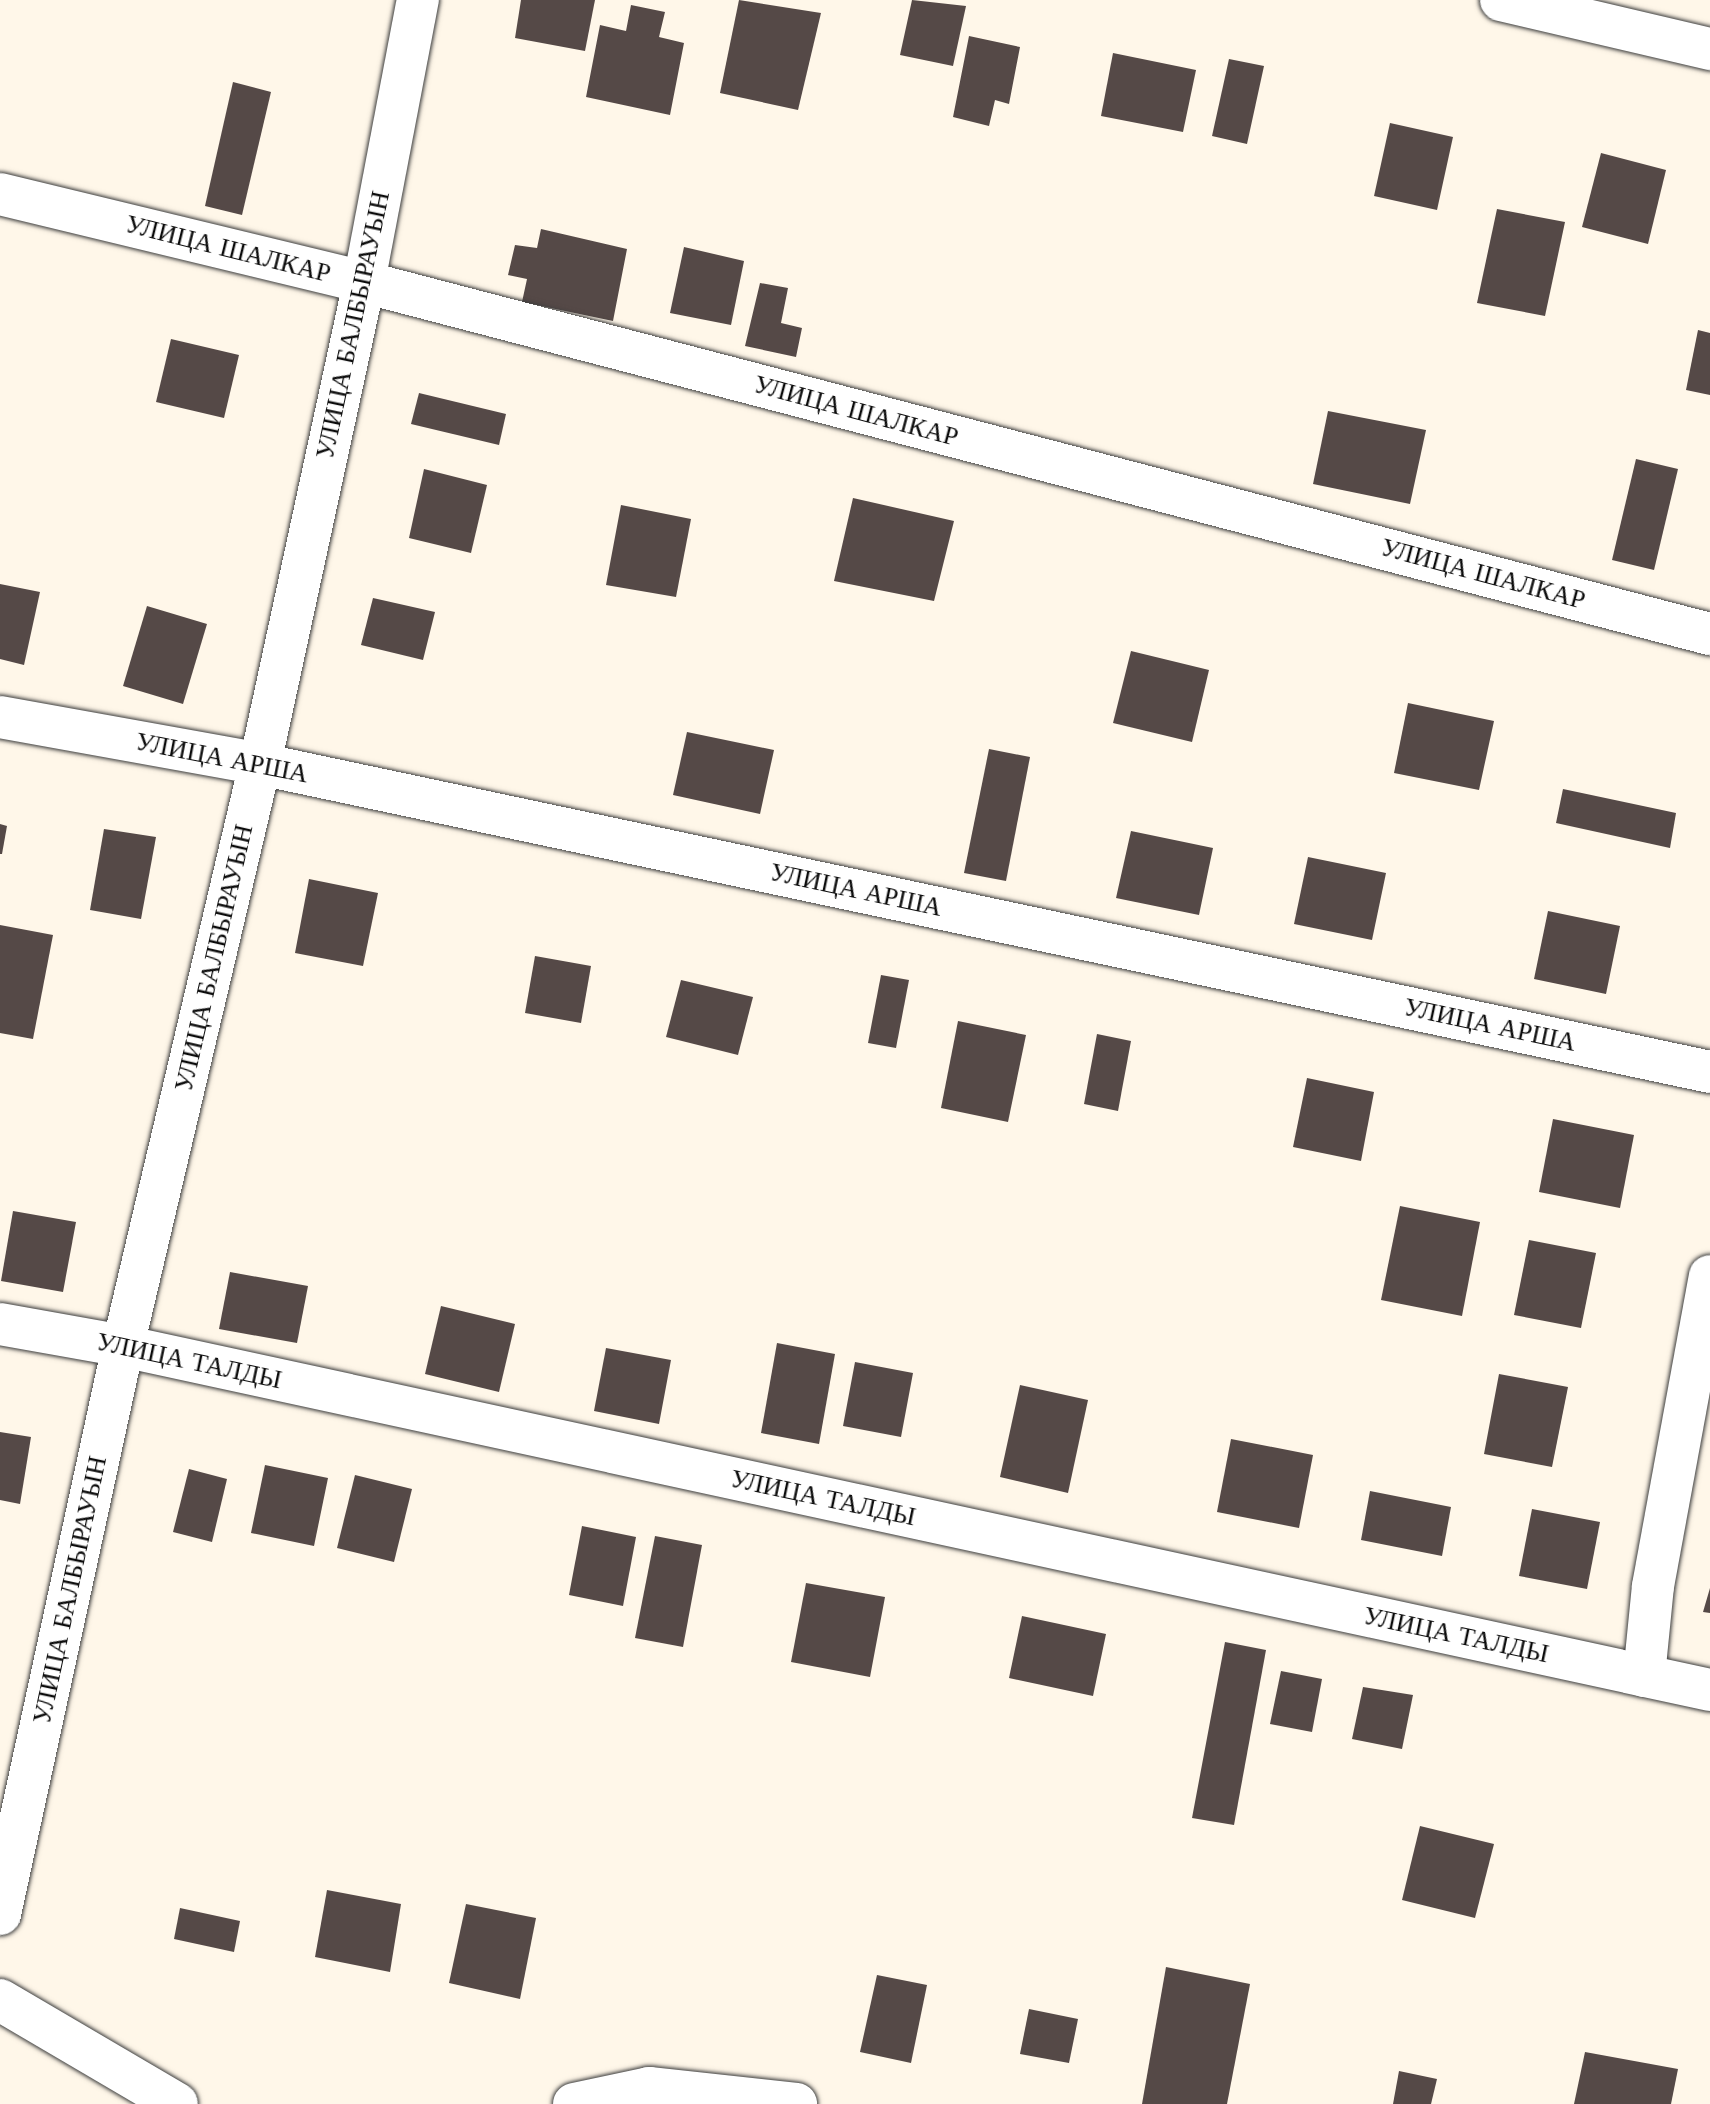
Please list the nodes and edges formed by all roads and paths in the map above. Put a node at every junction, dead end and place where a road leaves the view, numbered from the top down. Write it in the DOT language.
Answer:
graph roads {
  1 [pos="418,0"];
  2 [pos="1501,0"];
  3 [pos="1710,49"];
  4 [pos="0,194"];
  5 [pos="364,282"];
  6 [pos="1710,634"];
  7 [pos="0,717"];
  8 [pos="260,764"];
  9 [pos="1710,1072"];
  10 [pos="1710,1276"];
  11 [pos="0,1324"];
  12 [pos="123,1346"];
  13 [pos="1644,1676"];
  14 [pos="1710,1690"];
  15 [pos="0,1914"];
  16 [pos="0,2000"];
  17 [pos="177,2104"];
  18 [pos="574,2104"];
  19 [pos="796,2104"];
  1 -- 5 [label="street, УЛИЦА БАЛБЫРАУЫН"];
  2 -- 3 [label="street"];
  4 -- 5 [label="street, УЛИЦА ШАЛКАР"];
  5 -- 6 [label="street, УЛИЦА ШАЛКАР"];
  5 -- 8 [label="street, УЛИЦА БАЛБЫРАУЫН"];
  7 -- 8 [label="street, УЛИЦА АРША"];
  8 -- 9 [label="street, УЛИЦА АРША"];
  8 -- 12 [label="street, УЛИЦА БАЛБЫРАУЫН"];
  10 -- 13 [label="street"];
  11 -- 12 [label="street, УЛИЦА ТАЛДЫ"];
  12 -- 13 [label="street, УЛИЦА ТАЛДЫ"];
  12 -- 15 [label="street, УЛИЦА БАЛБЫРАУЫН"];
  13 -- 14 [label="street, УЛИЦА ТАЛДЫ"];
  16 -- 17 [label="street"];
  18 -- 19 [label="street"];
}
